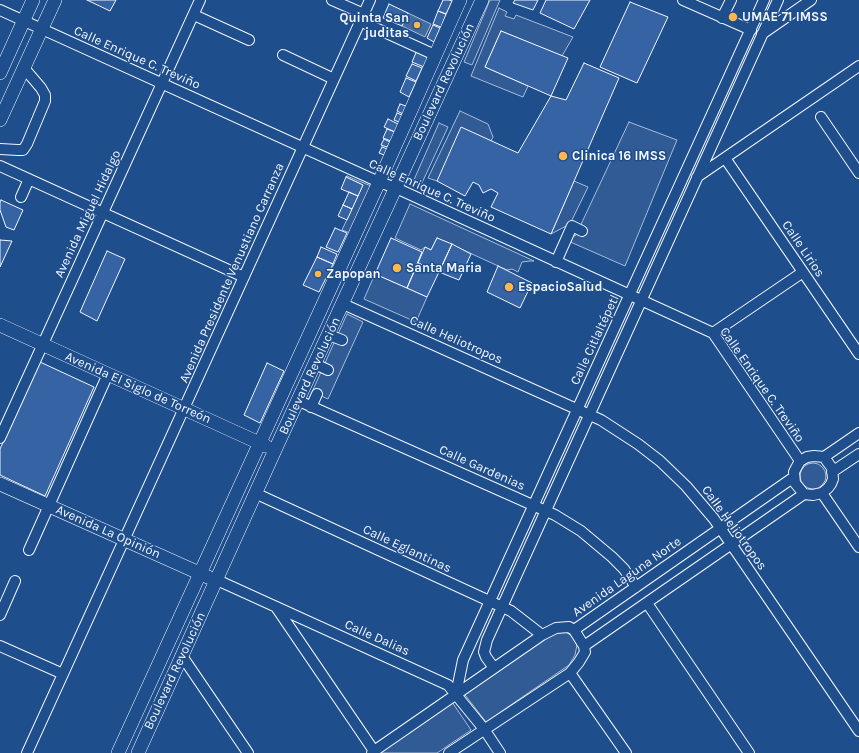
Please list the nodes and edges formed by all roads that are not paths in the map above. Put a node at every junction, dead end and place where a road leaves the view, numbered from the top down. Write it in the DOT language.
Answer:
graph roads {
  1 [pos="33,0"];
  2 [pos="55,0"];
  3 [pos="200,0"];
  4 [pos="332,0"];
  5 [pos="370,0"];
  6 [pos="460,0"];
  7 [pos="482,0"];
  8 [pos="683,0"];
  9 [pos="731,0"];
  10 [pos="764,0"];
  11 [pos="778,0"];
  12 [pos="811,0"];
  13 [pos="0,10"];
  14 [pos="194,15"];
  15 [pos="362,18"];
  16 [pos="722,18"];
  17 [pos="24,21"];
  18 [pos="42,29"];
  19 [pos="750,30"];
  20 [pos="762,34"];
  21 [pos="249,40"];
  22 [pos="743,48"];
  23 [pos="435,55"];
  24 [pos="283,56"];
  25 [pos="859,66"];
  26 [pos="24,68"];
  27 [pos="0,73"];
  28 [pos="334,79"];
  29 [pos="162,84"];
  30 [pos="822,117"];
  31 [pos="0,120"];
  32 [pos="303,148"];
  33 [pos="0,149"];
  34 [pos="725,158"];
  35 [pos="0,166"];
  36 [pos="859,173"];
  37 [pos="697,177"];
  38 [pos="29,179"];
  39 [pos="379,182"];
  40 [pos="396,188"];
  41 [pos="21,197"];
  42 [pos="103,213"];
  43 [pos="582,231"];
  44 [pos="556,262"];
  45 [pos="803,272"];
  46 [pos="244,277"];
  47 [pos="630,295"];
  48 [pos="641,300"];
  49 [pos="343,304"];
  50 [pos="0,325"];
  51 [pos="329,334"];
  52 [pos="713,334"];
  53 [pos="342,340"];
  54 [pos="43,345"];
  55 [pos="859,354"];
  56 [pos="315,364"];
  57 [pos="328,370"];
  58 [pos="108,374"];
  59 [pos="317,394"];
  60 [pos="298,401"];
  61 [pos="312,407"];
  62 [pos="184,409"];
  63 [pos="578,409"];
  64 [pos="589,415"];
  65 [pos="859,433"];
  66 [pos="0,438"];
  67 [pos="259,443"];
  68 [pos="275,450"];
  69 [pos="859,454"];
  70 [pos="824,457"];
  71 [pos="800,461"];
  72 [pos="832,472"];
  73 [pos="794,477"];
  74 [pos="0,484"];
  75 [pos="822,493"];
  76 [pos="256,494"];
  77 [pos="804,494"];
  78 [pos="534,505"];
  79 [pos="49,506"];
  80 [pos="546,511"];
  81 [pos="721,528"];
  82 [pos="125,539"];
  83 [pos="731,544"];
  84 [pos="859,547"];
  85 [pos="29,550"];
  86 [pos="200,573"];
  87 [pos="217,580"];
  88 [pos="15,581"];
  89 [pos="636,587"];
  90 [pos="490,601"];
  91 [pos="647,603"];
  92 [pos="276,607"];
  93 [pos="502,607"];
  94 [pos="0,615"];
  95 [pos="574,630"];
  96 [pos="542,635"];
  97 [pos="0,646"];
  98 [pos="584,646"];
  99 [pos="182,656"];
  100 [pos="494,668"];
  101 [pos="570,673"];
  102 [pos="63,674"];
  103 [pos="456,694"];
  104 [pos="484,730"];
  105 [pos="859,731"];
  106 [pos="373,752"];
  107 [pos="27,753"];
  108 [pos="118,753"];
  109 [pos="138,753"];
  110 [pos="248,753"];
  111 [pos="449,753"];
  112 [pos="500,753"];
  113 [pos="626,753"];
  114 [pos="750,753"];
  1 -- 17 [label="main road"];
  2 -- 18 [label="main road"];
  3 -- 14 [label="street, Avenida Miguel Hidalgo"];
  4 -- 15 [label="street"];
  5 -- 15 [label="street, Avenida Presidente Venustiano Carranza"];
  6 -- 23 [label="main road"];
  7 -- 40 [label="main road, Boulevard Revolución"];
  8 -- 16 [label="street"];
  9 -- 16 [label="street"];
  10 -- 19 [label="street, Calle Citlaltépetl"];
  11 -- 20 [label="street, Calle Citlaltépetl"];
  12 -- 20 [label="street"];
  13 -- 17 [label="street, Calle Enrique C. Treviño"];
  14 -- 21 [label="street"];
  14 -- 29 [label="street, Avenida Miguel Hidalgo"];
  15 -- 23 [label="street"];
  15 -- 28 [label="street, Avenida Presidente Venustiano Carranza"];
  16 -- 19 [label="street"];
  17 -- 18 [label="street, Calle Enrique C. Treviño"];
  17 -- 27 [label="main road"];
  18 -- 26 [label="main road"];
  18 -- 29 [label="street, Calle Enrique C. Treviño"];
  19 -- 22 [label="street, Calle Citlaltépetl"];
  20 -- 22 [label="street"];
  20 -- 37 [label="street, Calle Citlaltépetl"];
  22 -- 47 [label="street, Calle Citlaltépetl"];
  23 -- 39 [label="main road"];
  24 -- 28 [label="street"];
  25 -- 34 [label="street"];
  26 -- 31 [label="main road"];
  26 -- 33 [label="street"];
  28 -- 32 [label="street, Avenida Presidente Venustiano Carranza"];
  29 -- 32 [label="street, Calle Enrique C. Treviño"];
  29 -- 42 [label="street, Avenida Miguel Hidalgo"];
  30 -- 36 [label="street"];
  32 -- 39 [label="street, Calle Enrique C. Treviño"];
  32 -- 46 [label="street, Avenida Presidente Venustiano Carranza"];
  34 -- 37 [label="street"];
  34 -- 45 [label="street, Calle Lirios"];
  35 -- 38 [label="street"];
  37 -- 48 [label="street, Calle Citlaltépetl"];
  38 -- 41 [label="street"];
  38 -- 42 [label="street"];
  39 -- 40 [label="street, Calle Enrique C. Treviño"];
  39 -- 67 [label="main road"];
  40 -- 44 [label="street, Calle Enrique C. Treviño"];
  40 -- 49 [label="main road, Boulevard Revolución"];
  42 -- 46 [label="street"];
  42 -- 54 [label="street, Avenida Miguel Hidalgo"];
  43 -- 44 [label="street"];
  44 -- 47 [label="street, Calle Enrique C. Treviño"];
  45 -- 52 [label="street"];
  45 -- 55 [label="street, Calle Lirios"];
  46 -- 62 [label="street, Avenida Presidente Venustiano Carranza"];
  47 -- 48 [label="street, Calle Enrique C. Treviño"];
  47 -- 63 [label="street, Calle Citlaltépetl"];
  48 -- 52 [label="street, Calle Enrique C. Treviño"];
  48 -- 64 [label="street, Calle Citlaltépetl"];
  49 -- 51 [label="main road, Boulevard Revolución"];
  49 -- 63 [label="street, Calle Heliotropos"];
  50 -- 54 [label="main road, Avenida El Siglo de Torreón"];
  51 -- 53 [label="street"];
  51 -- 56 [label="main road, Boulevard Revolución"];
  52 -- 71 [label="street, Calle Enrique C. Treviño"];
  54 -- 58 [label="main road, Avenida El Siglo de Torreón"];
  54 -- 66 [label="street, Avenida Miguel Hidalgo"];
  56 -- 57 [label="street"];
  56 -- 60 [label="main road, Boulevard Revolución"];
  58 -- 62 [label="main road, Avenida El Siglo de Torreón"];
  58 -- 79 [label="street"];
  59 -- 61 [label="street"];
  60 -- 61 [label="street, Calle Gardenias"];
  60 -- 68 [label="main road, Boulevard Revolución"];
  61 -- 78 [label="street, Calle Gardenias"];
  62 -- 67 [label="main road, Avenida El Siglo de Torreón"];
  62 -- 82 [label="street, Avenida Presidente Venustiano Carranza"];
  63 -- 64 [label="street, Calle Heliotropos"];
  63 -- 78 [label="street, Calle Citlaltépetl"];
  64 -- 80 [label="street, Calle Citlaltépetl"];
  64 -- 81 [label="street, Calle Heliotropos"];
  65 -- 70 [label="street"];
  67 -- 68 [label="main road, Avenida El Siglo de Torreón"];
  67 -- 86 [label="main road"];
  68 -- 76 [label="main road, Boulevard Revolución"];
  69 -- 72 [label="street"];
  70 -- 71 [label="street"];
  70 -- 72 [label="street"];
  71 -- 73 [label="street"];
  72 -- 75 [label="street"];
  73 -- 77 [label="street"];
  73 -- 81 [label="street, Avenida Laguna Norte"];
  74 -- 79 [label="main road, Avenida La Opinión"];
  75 -- 77 [label="street"];
  75 -- 84 [label="street"];
  76 -- 87 [label="main road, Boulevard Revolución"];
  76 -- 90 [label="street, Calle Eglantinas"];
  77 -- 83 [label="street"];
  78 -- 80 [label="street, Calle Gardenias"];
  78 -- 90 [label="street, Calle Citlaltépetl"];
  79 -- 82 [label="main road, Avenida La Opinión"];
  79 -- 85 [label="street"];
  80 -- 89 [label="street, Calle Gardenias"];
  80 -- 93 [label="street, Calle Citlaltépetl"];
  81 -- 83 [label="street, Calle Heliotropos"];
  81 -- 89 [label="street, Avenida Laguna Norte"];
  82 -- 86 [label="main road, Avenida La Opinión"];
  82 -- 102 [label="street, Avenida Presidente Venustiano Carranza"];
  83 -- 91 [label="street"];
  83 -- 105 [label="street, Calle Heliotropos"];
  86 -- 87 [label="main road, Avenida La Opinión"];
  86 -- 108 [label="main road"];
  87 -- 92 [label="street, Calle Dalias"];
  87 -- 99 [label="main road, Boulevard Revolución"];
  88 -- 94 [label="street"];
  89 -- 95 [label="street, Avenida Laguna Norte"];
  90 -- 93 [label="street, Calle Eglantinas"];
  90 -- 103 [label="street, Calle Citlaltépetl"];
  91 -- 98 [label="street"];
  91 -- 114 [label="street"];
  92 -- 103 [label="street, Calle Dalias"];
  92 -- 106 [label="street"];
  93 -- 96 [label="street, Calle Eglantinas"];
  93 -- 100 [label="street, Calle Citlaltépetl"];
  95 -- 96 [label="street, Avenida Laguna Norte"];
  95 -- 98 [label="street"];
  96 -- 100 [label="street, Avenida Laguna Norte"];
  97 -- 102 [label="street"];
  98 -- 101 [label="street"];
  99 -- 109 [label="main road, Boulevard Revolución"];
  99 -- 110 [label="street"];
  100 -- 103 [label="street, Avenida Laguna Norte"];
  101 -- 104 [label="street"];
  101 -- 113 [label="street"];
  102 -- 107 [label="street, Avenida Presidente Venustiano Carranza"];
  103 -- 104 [label="street, Calle Dalias"];
  103 -- 106 [label="street, Avenida Laguna Norte"];
  104 -- 111 [label="street"];
  104 -- 112 [label="street, Calle Dalias"];
}
